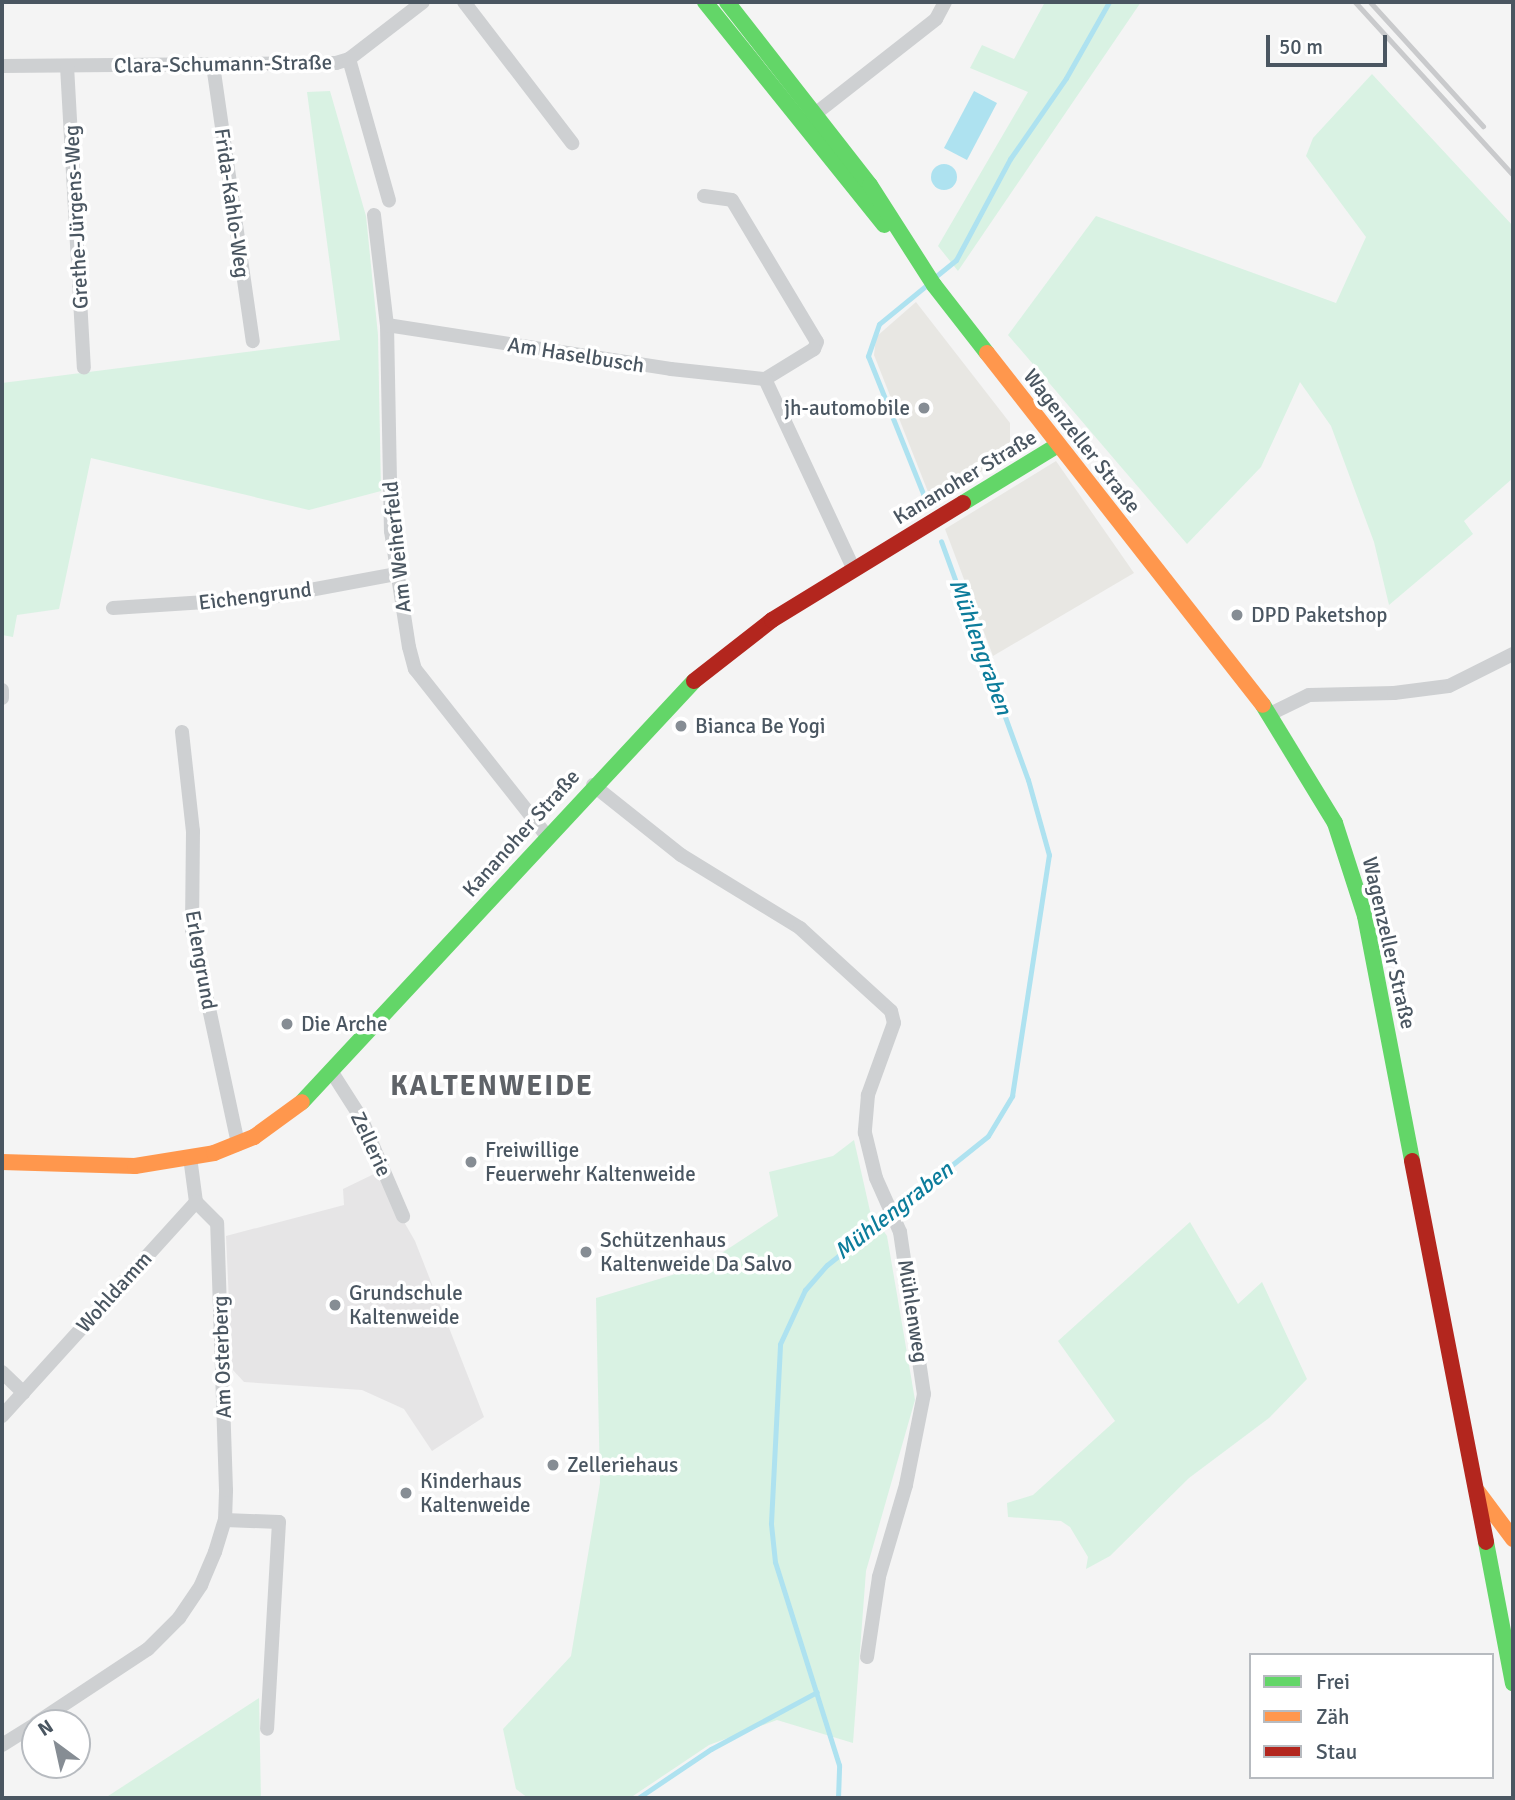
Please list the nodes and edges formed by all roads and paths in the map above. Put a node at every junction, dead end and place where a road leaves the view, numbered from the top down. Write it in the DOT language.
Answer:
graph roads {
  1 [pos="424,2"];
  2 [pos="464,2"];
  3 [pos="705,2"];
  4 [pos="727,2"];
  5 [pos="945,2"];
  6 [pos="349,60"];
  7 [pos="213,65"];
  8 [pos="2,66"];
  9 [pos="67,66"];
  10 [pos="815,114"];
  11 [pos="572,143"];
  12 [pos="704,195"];
  13 [pos="389,200"];
  14 [pos="374,215"];
  15 [pos="915,260"];
  16 [pos="387,326"];
  17 [pos="253,341"];
  18 [pos="85,368"];
  19 [pos="765,379"];
  20 [pos="1058,445"];
  21 [pos="853,568"];
  22 [pos="397,574"];
  23 [pos="113,608"];
  24 [pos="1513,653"];
  25 [pos="2,690"];
  26 [pos="2,698"];
  27 [pos="1270,714"];
  28 [pos="182,732"];
  29 [pos="593,785"];
  30 [pos="546,835"];
  31 [pos="333,1074"];
  32 [pos="238,1143"];
  33 [pos="190,1157"];
  34 [pos="2,1162"];
  35 [pos="196,1202"];
  36 [pos="403,1216"];
  37 [pos="2,1372"];
  38 [pos="24,1393"];
  39 [pos="2,1416"];
  40 [pos="1473,1484"];
  41 [pos="225,1520"];
  42 [pos="1513,1539"];
  43 [pos="1513,1605"];
  44 [pos="1499,1616"];
  45 [pos="1508,1633"];
  46 [pos="867,1657"];
  47 [pos="1513,1683"];
  48 [pos="57,1709"];
  49 [pos="267,1729"];
  50 [pos="21,1733"];
  51 [pos="2,1745"];
  1 -- 6 [label="street, Clara-Schumann-Straße"];
  2 -- 11 [label="street"];
  3 -- 15 [label="main road, Wagenzeller Straße"];
  4 -- 10 [label="main road, Wagenzeller Straße"];
  5 -- 10 [label="street"];
  6 -- 7 [label="street, Clara-Schumann-Straße"];
  6 -- 13 [label="street"];
  7 -- 9 [label="street, Clara-Schumann-Straße"];
  7 -- 17 [label="street, Frida-Kahlo-Weg"];
  8 -- 9 [label="street, Clara-Schumann-Straße"];
  9 -- 18 [label="street, Grethe-Jürgens-Weg"];
  10 -- 15 [label="main road, Wagenzeller Straße"];
  12 -- 19 [label="street"];
  14 -- 16 [label="street, Am Weiherfeld"];
  15 -- 20 [label="main road, Wagenzeller Straße"];
  16 -- 19 [label="street, Am Haselbusch"];
  16 -- 22 [label="street, Am Weiherfeld"];
  19 -- 21 [label="street"];
  20 -- 21 [label="main road, Kananoher Straße"];
  20 -- 27 [label="main road, Wagenzeller Straße"];
  21 -- 29 [label="main road, Kananoher Straße"];
  22 -- 23 [label="street, Eichengrund"];
  22 -- 30 [label="street, Am Weiherfeld"];
  24 -- 27 [label="street"];
  25 -- 26 [label="street"];
  27 -- 40 [label="main road, Wagenzeller Straße"];
  28 -- 32 [label="street, Erlengrund"];
  29 -- 30 [label="main road, Kananoher Straße"];
  29 -- 46 [label="street, Mühlenweg"];
  30 -- 31 [label="main road, Kananoher Straße"];
  31 -- 32 [label="main road, Kananoher Straße"];
  31 -- 36 [label="street, Zellerie"];
  32 -- 33 [label="main road, Kananoher Straße"];
  33 -- 34 [label="main road, Kananoher Straße"];
  33 -- 35 [label="street"];
  35 -- 38 [label="street, Wohldamm"];
  35 -- 41 [label="street, Am Osterberg"];
  37 -- 38 [label="street"];
  38 -- 39 [label="street, Wohldamm"];
  40 -- 42 [label="main road"];
  40 -- 44 [label="main road, Wagenzeller Straße"];
  41 -- 48 [label="street, Am Osterberg"];
  41 -- 49 [label="street"];
  43 -- 44 [label="main road"];
  44 -- 45 [label="main road, Wagenzeller Straße"];
  45 -- 47 [label="main road, Wagenzeller Straße"];
  50 -- 51 [label="street, Am Osterberg"];
}
